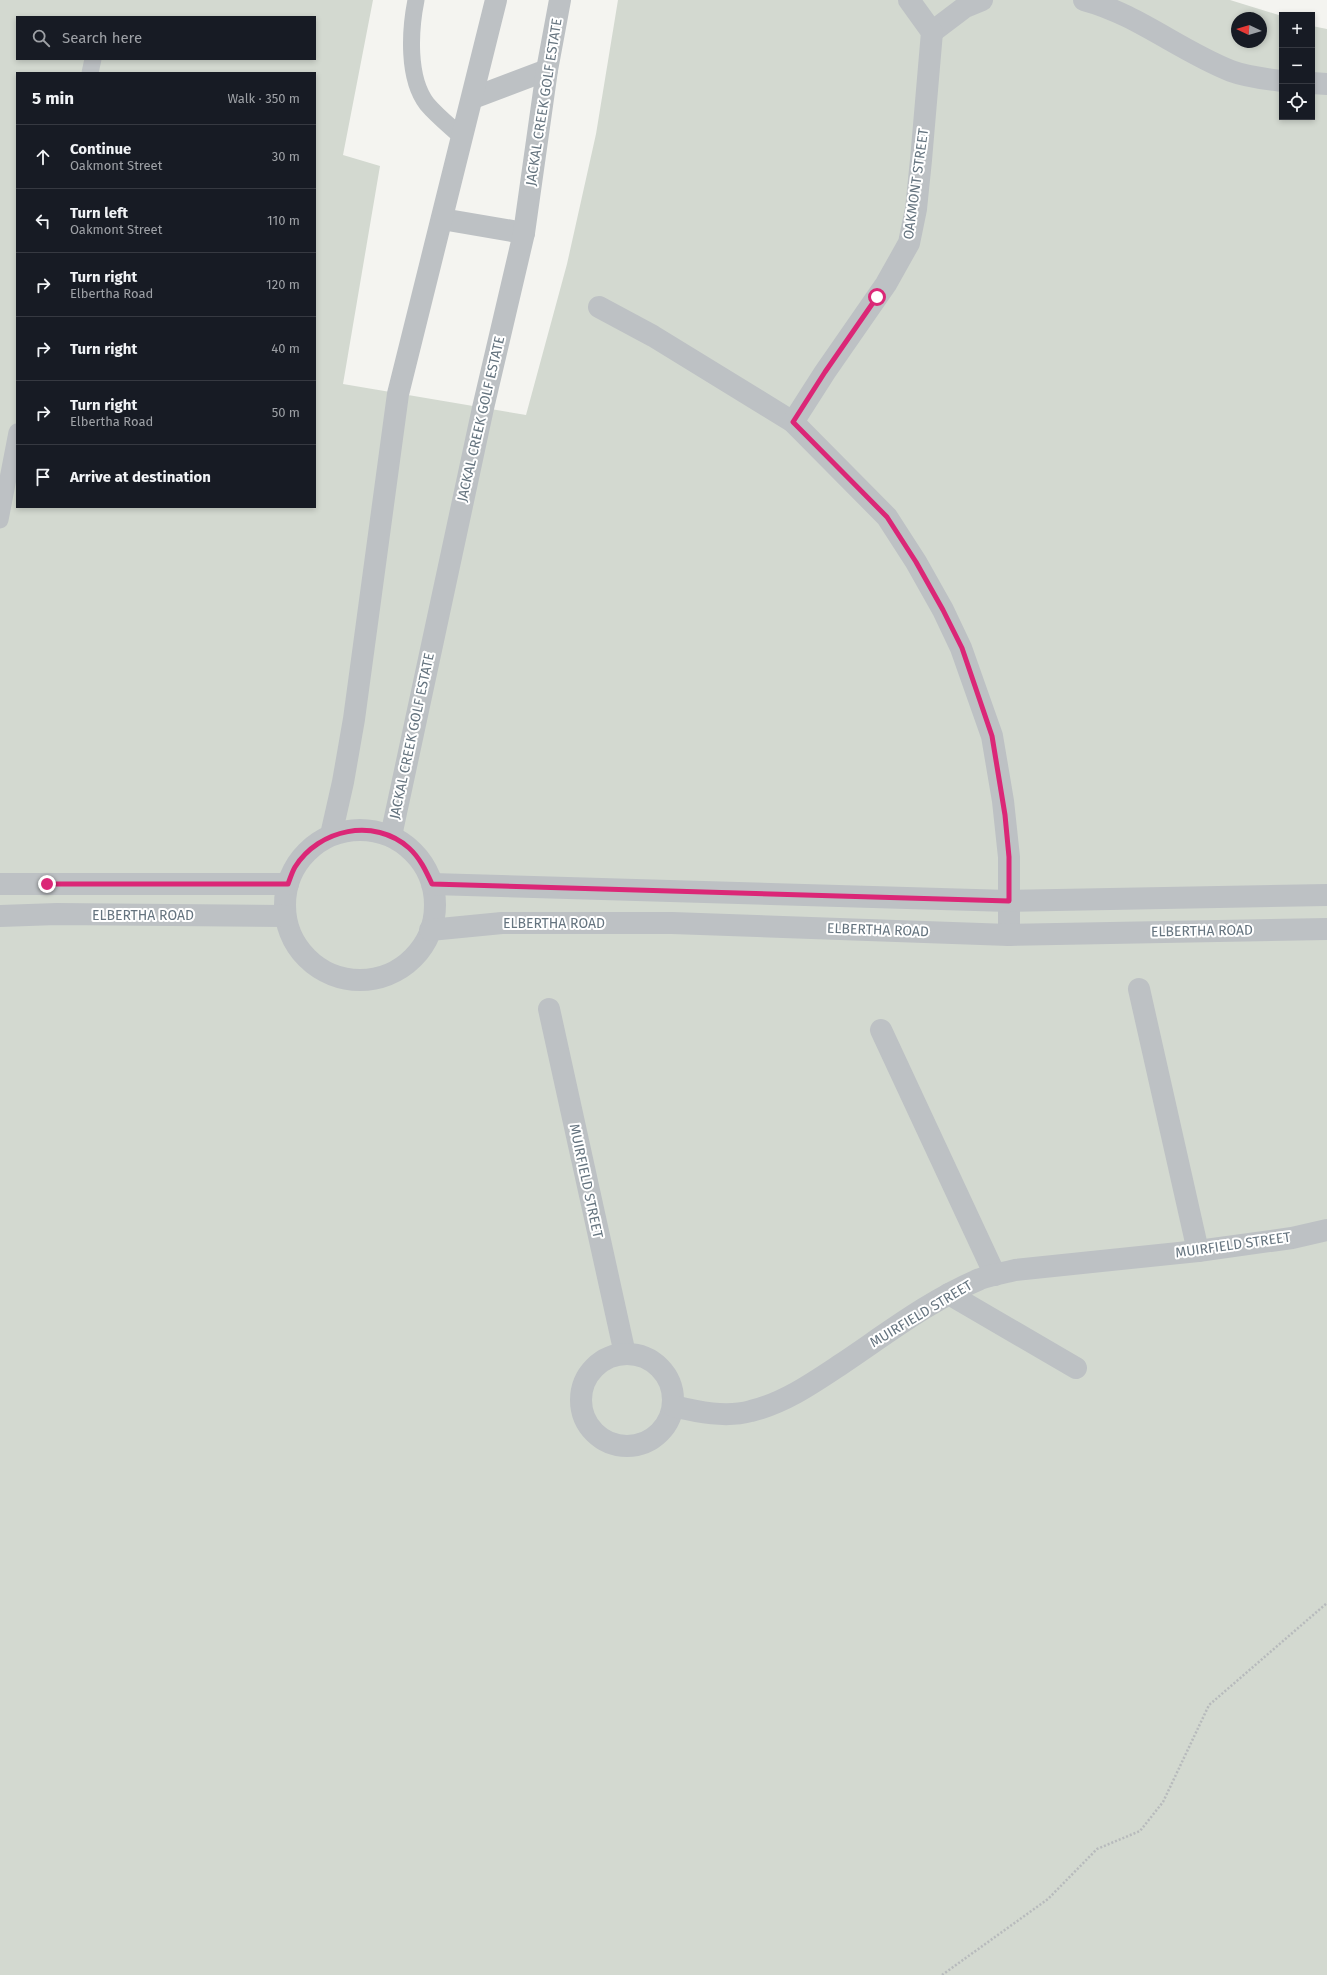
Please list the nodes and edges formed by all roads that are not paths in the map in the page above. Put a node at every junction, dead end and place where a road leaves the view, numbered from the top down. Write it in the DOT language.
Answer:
graph roads {
  1 [pos="416,0"];
  2 [pos="496,0"];
  3 [pos="560,0"];
  4 [pos="909,0"];
  5 [pos="982,0"];
  6 [pos="1084,0"];
  7 [pos="932,32"];
  8 [pos="93,60"];
  9 [pos="547,70"];
  10 [pos="90,72"];
  11 [pos="1279,81"];
  12 [pos="1315,83"];
  13 [pos="1327,84"];
  14 [pos="473,98"];
  15 [pos="463,138"];
  16 [pos="442,220"];
  17 [pos="524,232"];
  18 [pos="599,307"];
  19 [pos="793,422"];
  20 [pos="16,437"];
  21 [pos="0,520"];
  22 [pos="331,835"];
  23 [pos="391,836"];
  24 [pos="0,884"];
  25 [pos="288,884"];
  26 [pos="432,884"];
  27 [pos="1327,895"];
  28 [pos="1009,901"];
  29 [pos="0,916"];
  30 [pos="285,916"];
  31 [pos="1327,929"];
  32 [pos="430,930"];
  33 [pos="1009,935"];
  34 [pos="1139,989"];
  35 [pos="549,1009"];
  36 [pos="881,1030"];
  37 [pos="1327,1230"];
  38 [pos="1198,1251"];
  39 [pos="995,1275"];
  40 [pos="949,1294"];
  41 [pos="625,1354"];
  42 [pos="1076,1368"];
  43 [pos="673,1406"];
  1 -- 15 [label="lane"];
  2 -- 14 [label="street"];
  3 -- 9 [label="street, JACKAL CREEK GOLF ESTATE"];
  4 -- 7 [label="street"];
  5 -- 7 [label="street"];
  6 -- 11 [label="street"];
  7 -- 19 [label="street, OAKMONT STREET"];
  8 -- 10 [label="lane"];
  9 -- 14 [label="street"];
  9 -- 17 [label="street, JACKAL CREEK GOLF ESTATE"];
  12 -- 13 [label="street"];
  14 -- 15 [label="street"];
  15 -- 16 [label="street"];
  16 -- 17 [label="street"];
  16 -- 22 [label="street"];
  17 -- 23 [label="street, JACKAL CREEK GOLF ESTATE"];
  18 -- 19 [label="street"];
  19 -- 28 [label="street"];
  20 -- 21 [label="lane"];
  22 -- 23 [label="street"];
  22 -- 25 [label="street"];
  23 -- 26 [label="street"];
  24 -- 25 [label="street"];
  25 -- 30 [label="street"];
  26 -- 28 [label="street"];
  26 -- 32 [label="street"];
  27 -- 28 [label="street"];
  28 -- 33 [label="street"];
  29 -- 30 [label="street, ELBERTHA ROAD"];
  30 -- 32 [label="street"];
  31 -- 33 [label="street, ELBERTHA ROAD"];
  32 -- 33 [label="street, ELBERTHA ROAD"];
  34 -- 38 [label="street"];
  35 -- 41 [label="street, MUIRFIELD STREET"];
  36 -- 39 [label="street"];
  37 -- 38 [label="street, MUIRFIELD STREET"];
  38 -- 39 [label="street, MUIRFIELD STREET"];
  39 -- 40 [label="street, MUIRFIELD STREET"];
  40 -- 42 [label="street"];
  40 -- 43 [label="street, MUIRFIELD STREET"];
  41 -- 43 [label="street"];
  41 -- 43 [label="street"];
}
